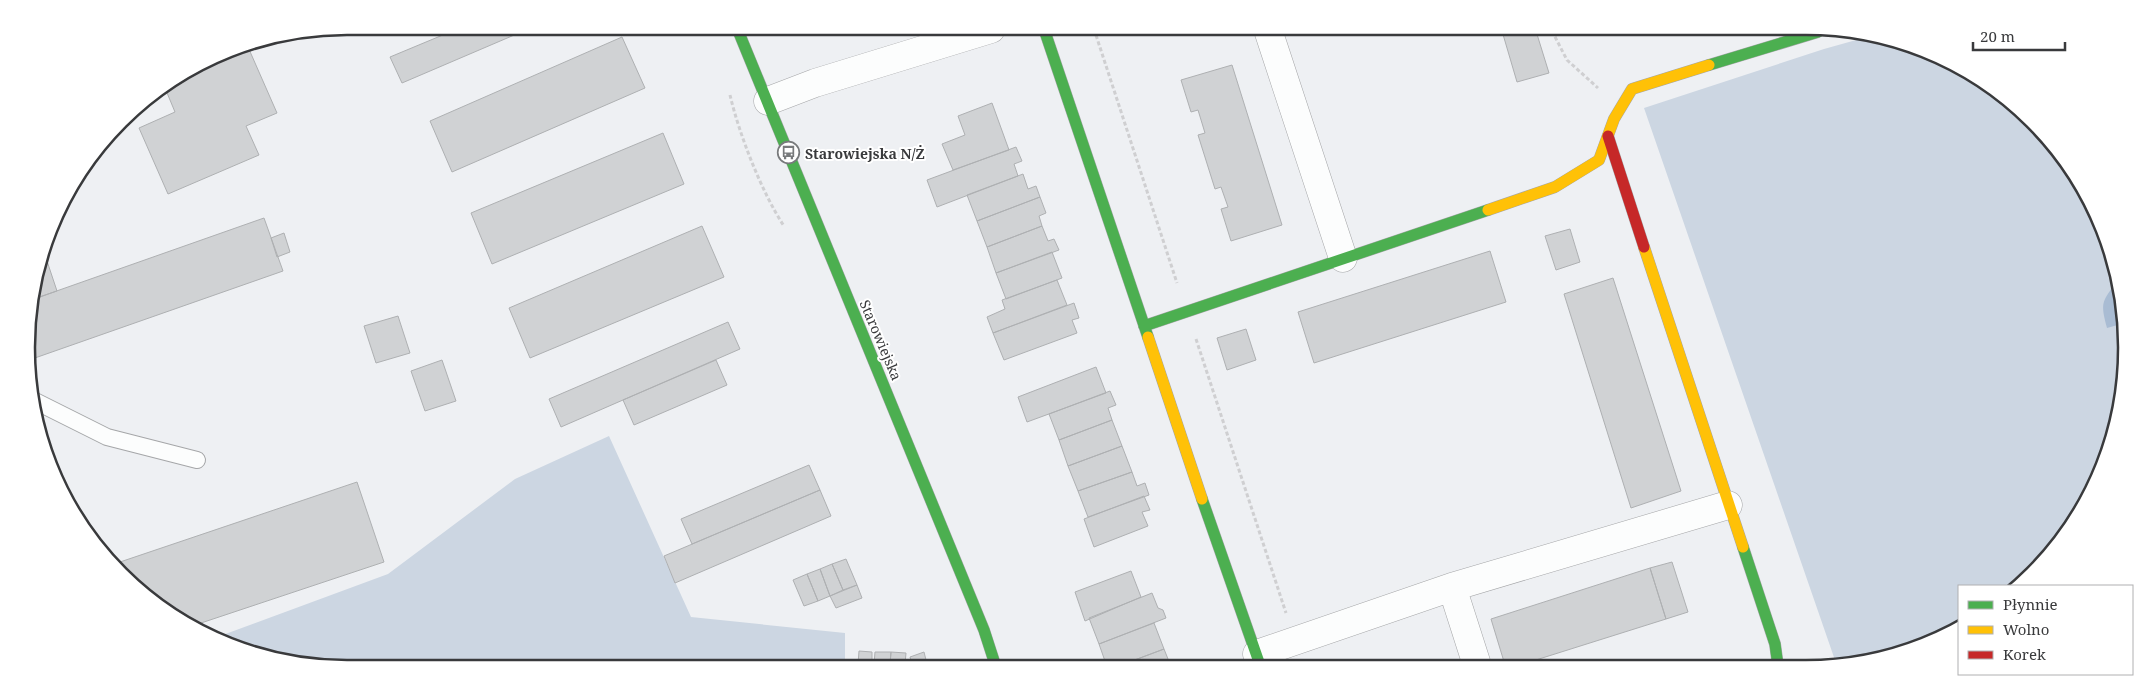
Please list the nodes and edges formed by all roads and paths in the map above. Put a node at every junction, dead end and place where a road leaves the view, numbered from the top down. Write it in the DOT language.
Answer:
graph roads {
  1 [pos="740,35"];
  2 [pos="972,35"];
  3 [pos="1046,35"];
  4 [pos="1096,35"];
  5 [pos="1270,35"];
  6 [pos="1554,35"];
  7 [pos="1796,35"];
  8 [pos="1774,38"];
  9 [pos="768,101"];
  10 [pos="1621,108"];
  11 [pos="1608,136"];
  12 [pos="1343,258"];
  13 [pos="1187,312"];
  14 [pos="1144,326"];
  15 [pos="40,403"];
  16 [pos="197,460"];
  17 [pos="1728,505"];
  18 [pos="1452,587"];
  19 [pos="1296,641"];
  20 [pos="1258,659"];
  21 [pos="994,660"];
  22 [pos="1474,660"];
  23 [pos="1777,660"];
  1 -- 9 [label="street, Starowiejska"];
  2 -- 9 [label="street"];
  3 -- 14 [label="street"];
  4 -- 13 [label="path"];
  5 -- 12 [label="street"];
  6 -- 10 [label="path"];
  7 -- 8 [label="street"];
  8 -- 10 [label="street"];
  9 -- 21 [label="street, Starowiejska"];
  10 -- 11 [label="street"];
  11 -- 12 [label="street"];
  11 -- 17 [label="street"];
  12 -- 13 [label="street"];
  13 -- 14 [label="street"];
  13 -- 19 [label="path"];
  14 -- 20 [label="street"];
  15 -- 16 [label="lane"];
  17 -- 18 [label="street"];
  17 -- 23 [label="street"];
  18 -- 19 [label="street"];
  18 -- 22 [label="street"];
  19 -- 20 [label="street"];
}
